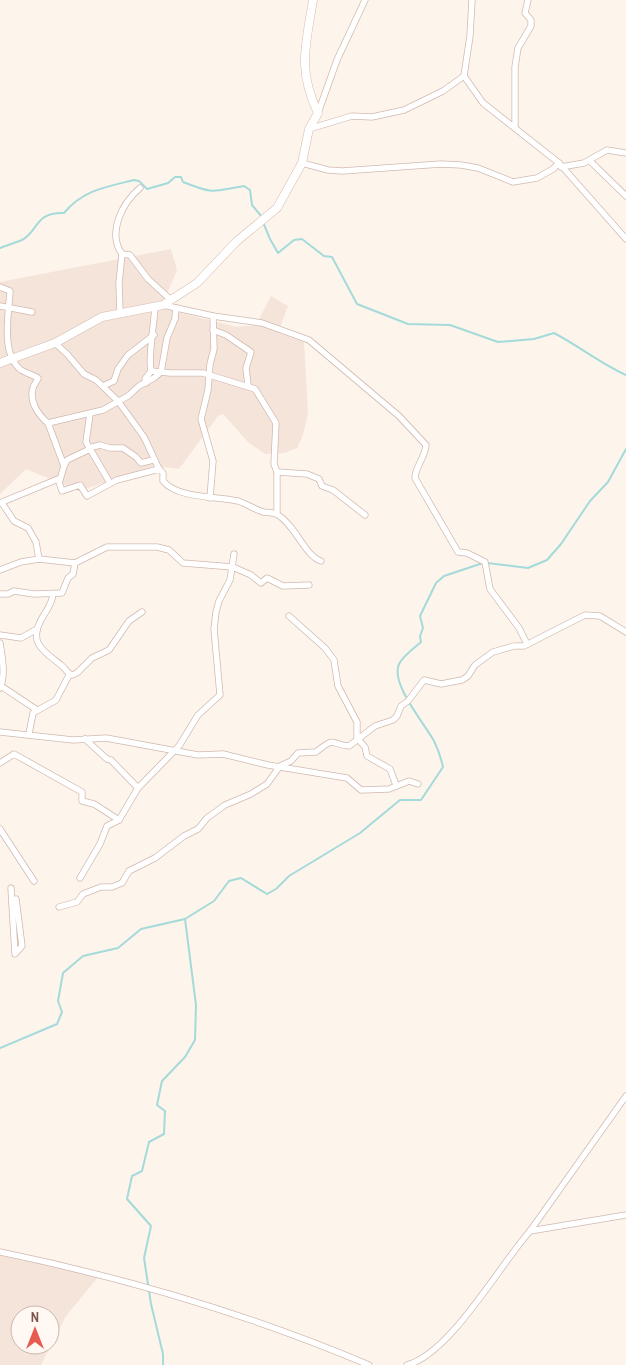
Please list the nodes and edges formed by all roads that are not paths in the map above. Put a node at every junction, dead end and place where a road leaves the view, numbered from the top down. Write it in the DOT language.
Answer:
graph roads {
  1 [pos="313,0"];
  2 [pos="365,0"];
  3 [pos="472,0"];
  4 [pos="528,0"];
  5 [pos="464,76"];
  6 [pos="318,113"];
  7 [pos="515,128"];
  8 [pos="310,129"];
  9 [pos="626,154"];
  10 [pos="590,161"];
  11 [pos="302,163"];
  12 [pos="560,165"];
  13 [pos="140,188"];
  14 [pos="626,196"];
  15 [pos="626,239"];
  16 [pos="122,254"];
  17 [pos="0,287"];
  18 [pos="171,300"];
  19 [pos="0,306"];
  20 [pos="159,306"];
  21 [pos="10,307"];
  22 [pos="176,308"];
  23 [pos="32,312"];
  24 [pos="120,313"];
  25 [pos="213,316"];
  26 [pos="213,330"];
  27 [pos="154,334"];
  28 [pos="55,343"];
  29 [pos="14,358"];
  30 [pos="0,363"];
  31 [pos="151,371"];
  32 [pos="161,372"];
  33 [pos="208,374"];
  34 [pos="146,383"];
  35 [pos="248,385"];
  36 [pos="102,386"];
  37 [pos="118,401"];
  38 [pos="90,414"];
  39 [pos="48,422"];
  40 [pos="89,448"];
  41 [pos="153,460"];
  42 [pos="64,466"];
  43 [pos="160,469"];
  44 [pos="277,472"];
  45 [pos="60,480"];
  46 [pos="110,483"];
  47 [pos="210,498"];
  48 [pos="1,503"];
  49 [pos="277,514"];
  50 [pos="365,515"];
  51 [pos="234,554"];
  52 [pos="39,559"];
  53 [pos="321,561"];
  54 [pos="75,563"];
  55 [pos="233,567"];
  56 [pos="0,570"];
  57 [pos="309,585"];
  58 [pos="0,594"];
  59 [pos="52,594"];
  60 [pos="142,612"];
  61 [pos="289,616"];
  62 [pos="37,629"];
  63 [pos="626,632"];
  64 [pos="0,635"];
  65 [pos="0,643"];
  66 [pos="527,644"];
  67 [pos="1,651"];
  68 [pos="70,675"];
  69 [pos="1,687"];
  70 [pos="37,710"];
  71 [pos="0,732"];
  72 [pos="29,734"];
  73 [pos="85,739"];
  74 [pos="358,740"];
  75 [pos="174,750"];
  76 [pos="0,763"];
  77 [pos="280,766"];
  78 [pos="418,784"];
  79 [pos="396,785"];
  80 [pos="138,788"];
  81 [pos="119,820"];
  82 [pos="0,829"];
  83 [pos="80,878"];
  84 [pos="34,881"];
  85 [pos="12,888"];
  86 [pos="16,899"];
  87 [pos="59,907"];
  88 [pos="626,1096"];
  89 [pos="626,1215"];
  90 [pos="530,1232"];
  91 [pos="0,1252"];
  92 [pos="369,1365"];
  93 [pos="410,1365"];
  1 -- 6 [label="street"];
  2 -- 6 [label="street"];
  3 -- 5 [label="street"];
  4 -- 7 [label="street"];
  5 -- 7 [label="street"];
  5 -- 8 [label="street"];
  6 -- 8 [label="street"];
  7 -- 12 [label="street"];
  8 -- 11 [label="street"];
  9 -- 10 [label="street"];
  10 -- 12 [label="street"];
  10 -- 14 [label="street"];
  11 -- 12 [label="street"];
  11 -- 18 [label="street"];
  12 -- 15 [label="street"];
  13 -- 16 [label="street"];
  16 -- 18 [label="street"];
  16 -- 24 [label="street"];
  17 -- 21 [label="street"];
  18 -- 20 [label="street"];
  19 -- 21 [label="street"];
  20 -- 22 [label="street"];
  20 -- 24 [label="street"];
  20 -- 27 [label="street"];
  21 -- 23 [label="street"];
  21 -- 29 [label="street"];
  22 -- 25 [label="street"];
  22 -- 32 [label="street"];
  24 -- 28 [label="street"];
  25 -- 26 [label="street"];
  25 -- 66 [label="street"];
  26 -- 33 [label="street"];
  26 -- 35 [label="street"];
  27 -- 31 [label="street"];
  27 -- 36 [label="street"];
  28 -- 29 [label="street"];
  28 -- 36 [label="street"];
  29 -- 30 [label="street"];
  29 -- 39 [label="street"];
  31 -- 32 [label="street"];
  31 -- 34 [label="street"];
  32 -- 33 [label="street"];
  32 -- 34 [label="street"];
  33 -- 35 [label="street"];
  33 -- 47 [label="street"];
  34 -- 37 [label="street"];
  35 -- 44 [label="street"];
  36 -- 37 [label="street"];
  37 -- 38 [label="street"];
  37 -- 41 [label="street"];
  38 -- 39 [label="street"];
  38 -- 40 [label="street"];
  39 -- 42 [label="street"];
  40 -- 41 [label="street"];
  40 -- 42 [label="street"];
  40 -- 46 [label="street"];
  41 -- 43 [label="street"];
  42 -- 45 [label="street"];
  43 -- 46 [label="street"];
  43 -- 47 [label="street"];
  44 -- 49 [label="street"];
  44 -- 50 [label="street"];
  45 -- 46 [label="street"];
  45 -- 48 [label="street"];
  47 -- 49 [label="street"];
  48 -- 52 [label="street"];
  49 -- 53 [label="street"];
  51 -- 55 [label="street"];
  52 -- 54 [label="street"];
  52 -- 56 [label="street"];
  54 -- 55 [label="street"];
  54 -- 59 [label="street"];
  55 -- 57 [label="street"];
  55 -- 75 [label="street"];
  58 -- 59 [label="street"];
  59 -- 62 [label="street"];
  60 -- 68 [label="street"];
  61 -- 74 [label="street"];
  62 -- 64 [label="street"];
  62 -- 68 [label="street"];
  63 -- 66 [label="street"];
  65 -- 67 [label="street"];
  66 -- 74 [label="street"];
  67 -- 69 [label="street"];
  68 -- 70 [label="street"];
  69 -- 70 [label="street"];
  70 -- 72 [label="street"];
  71 -- 72 [label="street"];
  72 -- 73 [label="street"];
  73 -- 75 [label="street"];
  73 -- 80 [label="street"];
  74 -- 77 [label="street"];
  74 -- 79 [label="street"];
  75 -- 77 [label="street"];
  75 -- 80 [label="street"];
  76 -- 81 [label="street"];
  77 -- 79 [label="street"];
  77 -- 87 [label="street"];
  78 -- 79 [label="street"];
  80 -- 81 [label="street"];
  81 -- 83 [label="street"];
  82 -- 84 [label="street"];
  85 -- 86 [label="street"];
  88 -- 90 [label="street"];
  89 -- 90 [label="street"];
  90 -- 93 [label="street"];
  91 -- 92 [label="street"];
}
